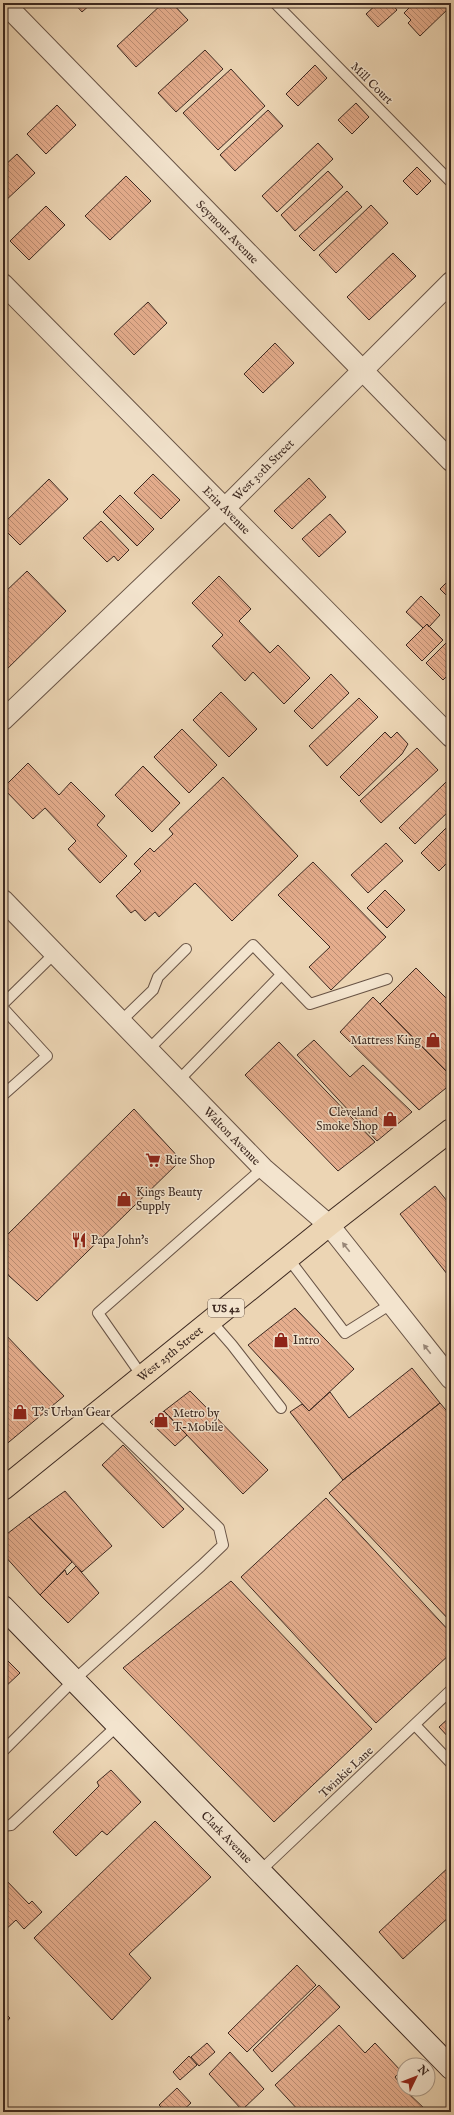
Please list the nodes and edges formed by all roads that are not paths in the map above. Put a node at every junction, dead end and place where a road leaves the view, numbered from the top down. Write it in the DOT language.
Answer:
graph roads {
  1 [pos="4,3"];
  2 [pos="275,3"];
  3 [pos="451,182"];
  4 [pos="451,282"];
  5 [pos="3,284"];
  6 [pos="362,371"];
  7 [pos="451,461"];
  8 [pos="225,508"];
  9 [pos="3,720"];
  10 [pos="451,737"];
  11 [pos="3,900"];
  12 [pos="186,949"];
  13 [pos="54,954"];
  14 [pos="281,975"];
  15 [pos="387,979"];
  16 [pos="3,1004"];
  17 [pos="3,1008"];
  18 [pos="120,1022"];
  19 [pos="148,1050"];
  20 [pos="178,1081"];
  21 [pos="3,1095"];
  22 [pos="451,1130"];
  23 [pos="263,1168"];
  24 [pos="329,1225"];
  25 [pos="288,1258"];
  26 [pos="391,1304"];
  27 [pos="211,1321"];
  28 [pos="142,1376"];
  29 [pos="451,1379"];
  30 [pos="281,1408"];
  31 [pos="98,1411"];
  32 [pos="3,1489"];
  33 [pos="3,1607"];
  34 [pos="74,1680"];
  35 [pos="451,1690"];
  36 [pos="415,1725"];
  37 [pos="118,1726"];
  38 [pos="3,1751"];
  39 [pos="451,1763"];
  40 [pos="3,1826"];
  41 [pos="259,1872"];
  42 [pos="451,2068"];
  1 -- 6 [label="street, Seymour Avenue"];
  2 -- 3 [label="lane, Mill Court"];
  4 -- 6 [label="street, West 30th Street"];
  5 -- 8 [label="street, Erin Avenue"];
  6 -- 7 [label="street, Seymour Avenue"];
  6 -- 8 [label="street, West 30th Street"];
  8 -- 9 [label="street, West 30th Street"];
  8 -- 10 [label="street, Erin Avenue"];
  11 -- 13 [label="street, Walton Avenue"];
  12 -- 18 [label="lane"];
  13 -- 16 [label="lane"];
  13 -- 18 [label="street, Walton Avenue"];
  14 -- 15 [label="lane"];
  14 -- 19 [label="lane"];
  14 -- 20 [label="lane"];
  17 -- 21 [label="lane"];
  18 -- 19 [label="street, Walton Avenue"];
  19 -- 20 [label="street, Walton Avenue"];
  20 -- 23 [label="street, Walton Avenue"];
  22 -- 24 [label="main road, West 25th Street / US 42"];
  23 -- 24 [label="street, Walton Avenue"];
  23 -- 28 [label="lane"];
  24 -- 25 [label="main road, West 25th Street / US 42"];
  26 -- 24 [label="street, Walton Avenue, one-way"];
  25 -- 26 [label="lane"];
  25 -- 27 [label="main road, West 25th Street / US 42"];
  29 -- 26 [label="street, Walton Avenue, one-way"];
  27 -- 28 [label="main road, West 25th Street / US 42"];
  27 -- 30 [label="lane"];
  28 -- 31 [label="main road, West 25th Street / US 42"];
  31 -- 32 [label="main road, West 25th Street / US 42"];
  31 -- 34 [label="lane"];
  33 -- 34 [label="street, Clark Avenue"];
  34 -- 37 [label="street, Clark Avenue"];
  34 -- 38 [label="lane"];
  35 -- 36 [label="lane, Twinkie Lane"];
  36 -- 39 [label="lane"];
  36 -- 41 [label="lane, Twinkie Lane"];
  37 -- 40 [label="lane"];
  37 -- 41 [label="street, Clark Avenue"];
  41 -- 42 [label="street, Clark Avenue"];
}
